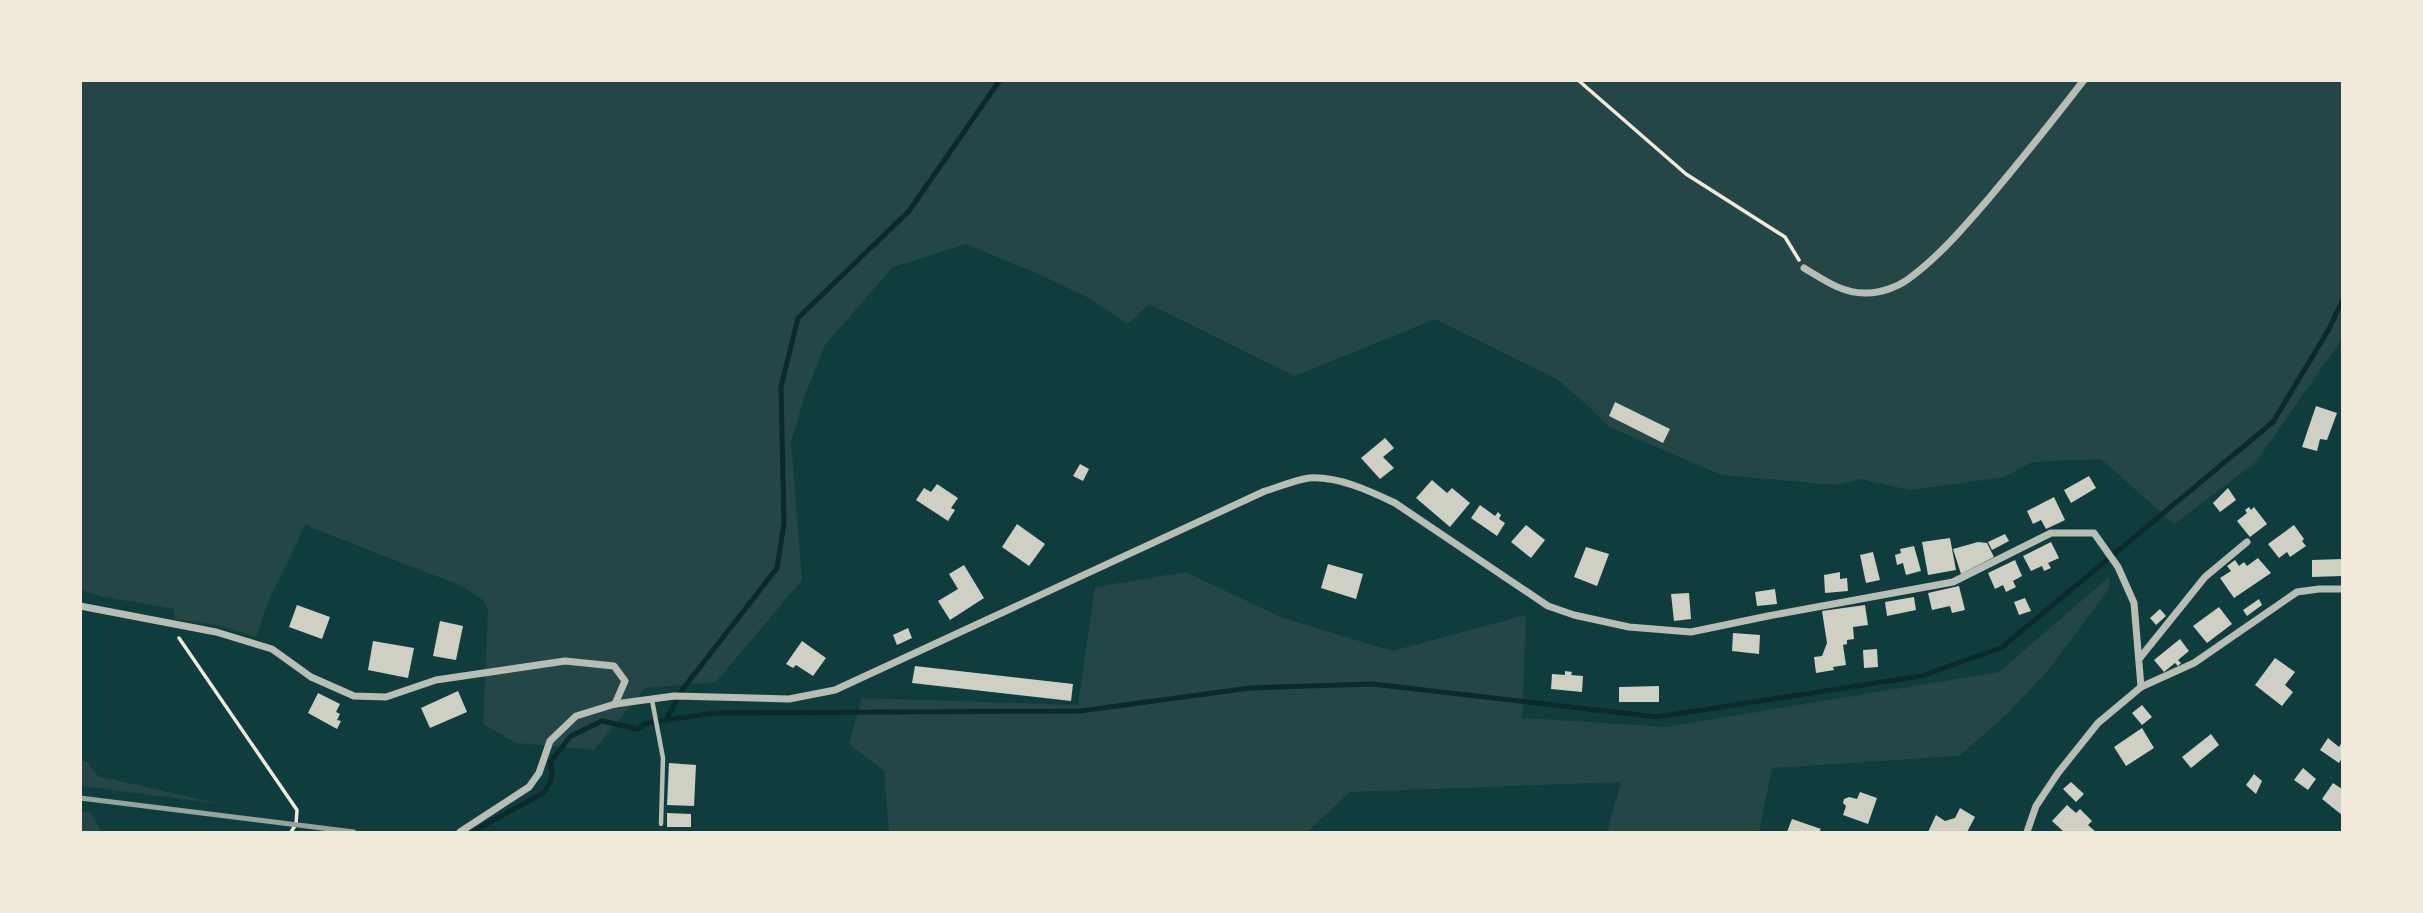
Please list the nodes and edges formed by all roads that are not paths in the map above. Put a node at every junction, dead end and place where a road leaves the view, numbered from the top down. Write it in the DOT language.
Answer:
graph roads {
  1 [pos="2084,80"];
  2 [pos="1804,268"];
  3 [pos="2247,542"];
  4 [pos="2343,589"];
  5 [pos="80,606"];
  6 [pos="2139,659"];
  7 [pos="2141,687"];
  8 [pos="652,699"];
  9 [pos="615,704"];
  10 [pos="661,824"];
  11 [pos="460,832"];
  12 [pos="2027,832"];
  1 -- 2 [label="street"];
  3 -- 6 [label="street"];
  4 -- 7 [label="street"];
  5 -- 9 [label="street"];
  6 -- 7 [label="street"];
  6 -- 8 [label="street"];
  7 -- 12 [label="street"];
  8 -- 9 [label="street"];
  8 -- 10 [label="lane"];
  9 -- 11 [label="street"];
}
